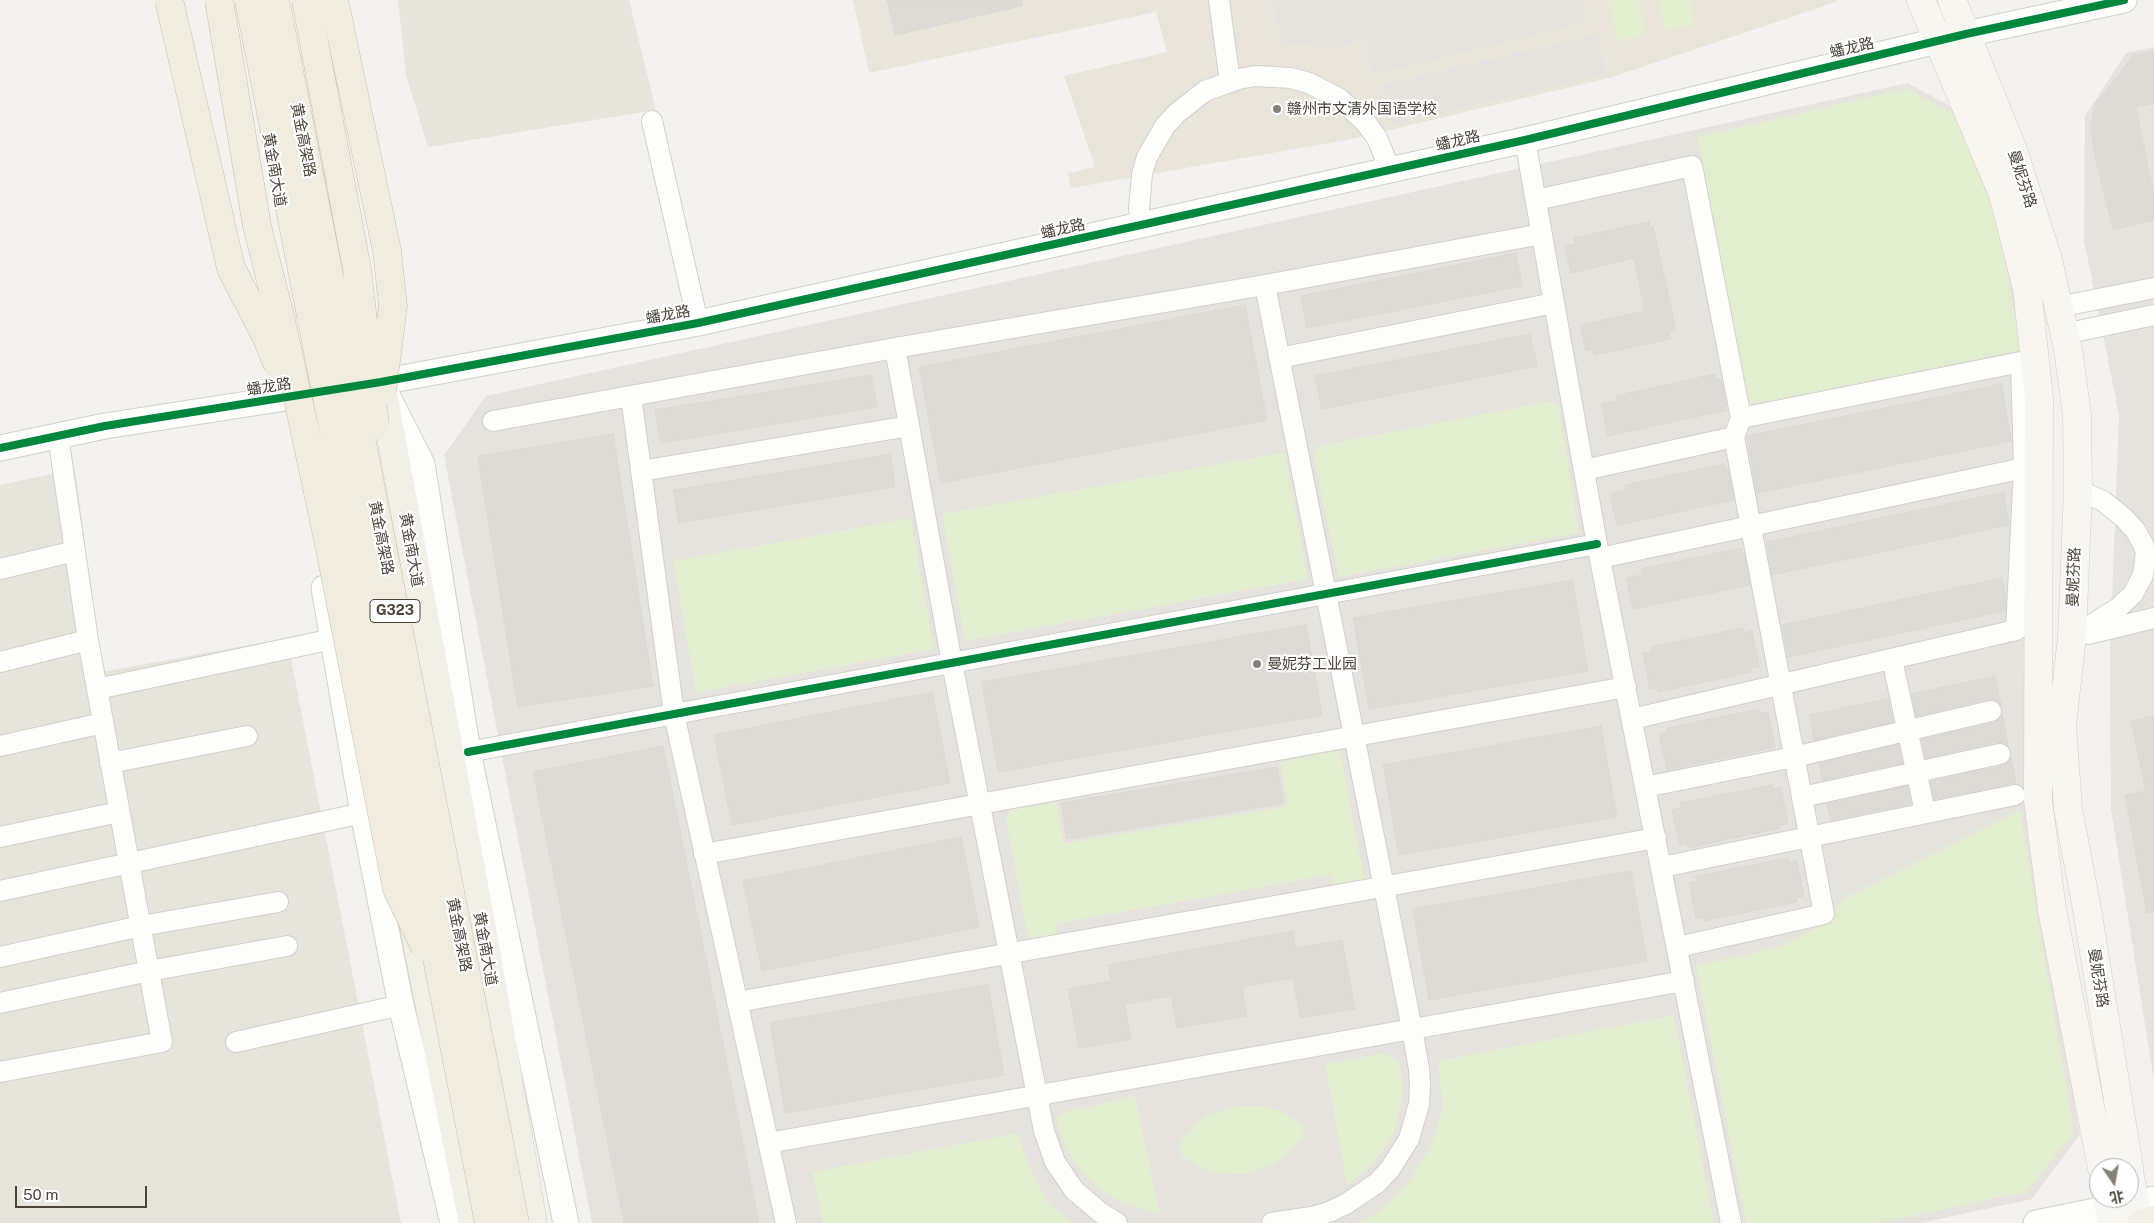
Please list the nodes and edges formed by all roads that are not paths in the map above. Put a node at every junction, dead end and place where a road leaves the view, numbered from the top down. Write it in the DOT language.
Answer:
graph roads {
  1 [pos="169,0"];
  2 [pos="219,0"];
  3 [pos="249,0"];
  4 [pos="275,0"];
  5 [pos="294,0"];
  6 [pos="306,0"];
  7 [pos="334,0"];
  8 [pos="1219,0"];
  9 [pos="1921,0"];
  10 [pos="1952,0"];
  11 [pos="2124,0"];
  12 [pos="1966,34"];
  13 [pos="1938,41"];
  14 [pos="1230,82"];
  15 [pos="652,121"];
  16 [pos="1525,140"];
  17 [pos="1390,170"];
  18 [pos="1536,200"];
  19 [pos="1141,226"];
  20 [pos="1542,234"];
  21 [pos="1265,285"];
  22 [pos="2154,288"];
  23 [pos="1554,303"];
  24 [pos="2058,307"];
  25 [pos="2154,315"];
  26 [pos="698,323"];
  27 [pos="2064,334"];
  28 [pos="895,348"];
  29 [pos="1279,358"];
  30 [pos="381,382"];
  31 [pos="320,392"];
  32 [pos="630,396"];
  33 [pos="493,421"];
  34 [pos="909,426"];
  35 [pos="1738,428"];
  36 [pos="305,431"];
  37 [pos="376,432"];
  38 [pos="58,436"];
  39 [pos="0,448"];
  40 [pos="2024,468"];
  41 [pos="1584,470"];
  42 [pos="641,471"];
  43 [pos="2078,490"];
  44 [pos="1751,525"];
  45 [pos="2149,544"];
  46 [pos="75,551"];
  47 [pos="1598,551"];
  48 [pos="0,569"];
  49 [pos="1326,594"];
  50 [pos="2154,618"];
  51 [pos="2072,637"];
  52 [pos="333,639"];
  53 [pos="88,640"];
  54 [pos="1892,659"];
  55 [pos="0,662"];
  56 [pos="952,663"];
  57 [pos="1781,684"];
  58 [pos="436,687"];
  59 [pos="1626,687"];
  60 [pos="97,689"];
  61 [pos="372,696"];
  62 [pos="1991,711"];
  63 [pos="674,714"];
  64 [pos="1632,719"];
  65 [pos="103,722"];
  66 [pos="1908,731"];
  67 [pos="247,736"];
  68 [pos="1354,736"];
  69 [pos="0,746"];
  70 [pos="468,752"];
  71 [pos="2000,754"];
  72 [pos="1794,757"];
  73 [pos="110,763"];
  74 [pos="1916,772"];
  75 [pos="1645,787"];
  76 [pos="2015,795"];
  77 [pos="1802,797"];
  78 [pos="980,804"];
  79 [pos="119,812"];
  80 [pos="1925,812"];
  81 [pos="363,813"];
  82 [pos="1809,836"];
  83 [pos="0,837"];
  84 [pos="1656,838"];
  85 [pos="704,854"];
  86 [pos="129,864"];
  87 [pos="1662,867"];
  88 [pos="1384,887"];
  89 [pos="0,891"];
  90 [pos="278,902"];
  91 [pos="142,926"];
  92 [pos="287,946"];
  93 [pos="1678,947"];
  94 [pos="486,951"];
  95 [pos="1010,954"];
  96 [pos="0,957"];
  97 [pos="421,963"];
  98 [pos="149,971"];
  99 [pos="454,979"];
  100 [pos="1684,981"];
  101 [pos="737,1002"];
  102 [pos="0,1003"];
  103 [pos="401,1005"];
  104 [pos="1412,1029"];
  105 [pos="236,1042"];
  106 [pos="0,1072"];
  107 [pos="1037,1095"];
  108 [pos="768,1143"];
  109 [pos="2100,1158"];
  110 [pos="2127,1158"];
  111 [pos="2134,1214"];
  112 [pos="526,1217"];
  113 [pos="472,1222"];
  114 [pos="566,1223"];
  115 [pos="786,1223"];
  116 [pos="1118,1223"];
  117 [pos="1272,1223"];
  118 [pos="1731,1223"];
  119 [pos="2036,1223"];
  1 -- 36 [label="highway, bridge"];
  2 -- 36 [label="highway, bridge"];
  3 -- 31 [label="main road, 黄金南大道"];
  3 -- 99 [label="highway, 黄金高架路 / G323, bridge"];
  4 -- 99 [label="highway, 黄金高架路 / G323, bridge"];
  5 -- 30 [label="main road, 黄金南大道"];
  6 -- 37 [label="highway, bridge"];
  7 -- 37 [label="highway, bridge"];
  8 -- 14 [label="street"];
  9 -- 13 [label="main road, 曼妮芬路"];
  10 -- 12 [label="main road, 曼妮芬路"];
  11 -- 12 [label="street, 蟠龙路"];
  12 -- 13 [label="street, 蟠龙路"];
  12 -- 24 [label="main road, 曼妮芬路"];
  13 -- 16 [label="street, 蟠龙路"];
  13 -- 109 [label="main road, 曼妮芬路"];
  14 -- 17 [label="street"];
  14 -- 19 [label="street"];
  15 -- 26 [label="street"];
  16 -- 17 [label="street, 蟠龙路"];
  16 -- 18 [label="street"];
  17 -- 19 [label="street, 蟠龙路"];
  18 -- 20 [label="street"];
  18 -- 35 [label="street"];
  19 -- 26 [label="street, 蟠龙路"];
  20 -- 21 [label="street"];
  20 -- 23 [label="street"];
  21 -- 28 [label="street"];
  21 -- 29 [label="street"];
  22 -- 24 [label="street"];
  23 -- 29 [label="street"];
  23 -- 41 [label="street"];
  24 -- 27 [label="main road, 曼妮芬路"];
  25 -- 27 [label="street"];
  26 -- 30 [label="street, 蟠龙路"];
  27 -- 43 [label="main road, 曼妮芬路"];
  28 -- 32 [label="street"];
  28 -- 34 [label="street"];
  29 -- 49 [label="street"];
  30 -- 31 [label="street, 蟠龙路"];
  30 -- 58 [label="main road, 黄金南大道"];
  30 -- 70 [label="street"];
  31 -- 38 [label="street, 蟠龙路"];
  31 -- 52 [label="street"];
  31 -- 61 [label="main road, 黄金南大道"];
  32 -- 33 [label="street"];
  32 -- 42 [label="street"];
  34 -- 42 [label="street"];
  34 -- 56 [label="street"];
  35 -- 40 [label="street"];
  35 -- 41 [label="street"];
  35 -- 44 [label="street"];
  36 -- 99 [label="highway, bridge"];
  37 -- 99 [label="highway, bridge"];
  38 -- 39 [label="street, 蟠龙路"];
  38 -- 46 [label="street"];
  40 -- 44 [label="street"];
  40 -- 54 [label="street"];
  41 -- 47 [label="street"];
  42 -- 63 [label="street"];
  43 -- 45 [label="street"];
  43 -- 51 [label="main road, 曼妮芬路"];
  44 -- 47 [label="street"];
  44 -- 57 [label="street"];
  45 -- 51 [label="street"];
  46 -- 48 [label="street"];
  46 -- 53 [label="street"];
  47 -- 49 [label="street"];
  47 -- 59 [label="street"];
  49 -- 56 [label="street"];
  49 -- 68 [label="street"];
  50 -- 51 [label="street"];
  51 -- 110 [label="main road, 曼妮芬路"];
  52 -- 60 [label="street"];
  52 -- 81 [label="street"];
  53 -- 55 [label="street"];
  53 -- 60 [label="street"];
  54 -- 57 [label="street"];
  54 -- 66 [label="street"];
  56 -- 63 [label="street"];
  56 -- 78 [label="street"];
  57 -- 64 [label="street"];
  57 -- 72 [label="street"];
  58 -- 61 [label="main road"];
  58 -- 94 [label="main road, 黄金南大道"];
  59 -- 64 [label="street"];
  59 -- 68 [label="street"];
  60 -- 65 [label="street"];
  61 -- 97 [label="main road, 黄金南大道"];
  62 -- 66 [label="street"];
  63 -- 70 [label="street"];
  63 -- 85 [label="street"];
  64 -- 75 [label="street"];
  65 -- 69 [label="street"];
  65 -- 73 [label="street"];
  66 -- 72 [label="street"];
  66 -- 74 [label="street"];
  67 -- 73 [label="street"];
  68 -- 78 [label="street"];
  68 -- 88 [label="street"];
  70 -- 114 [label="street"];
  71 -- 74 [label="street"];
  72 -- 75 [label="street"];
  72 -- 77 [label="street"];
  73 -- 79 [label="street"];
  74 -- 77 [label="street"];
  74 -- 80 [label="street"];
  75 -- 84 [label="street"];
  76 -- 80 [label="street"];
  77 -- 82 [label="street"];
  78 -- 85 [label="street"];
  78 -- 95 [label="street"];
  79 -- 83 [label="street"];
  79 -- 86 [label="street"];
  80 -- 82 [label="street"];
  81 -- 86 [label="street"];
  81 -- 103 [label="street"];
  82 -- 87 [label="street"];
  82 -- 93 [label="street"];
  84 -- 87 [label="street"];
  84 -- 88 [label="street"];
  85 -- 101 [label="street"];
  86 -- 89 [label="street"];
  86 -- 91 [label="street"];
  87 -- 93 [label="street"];
  88 -- 95 [label="street"];
  88 -- 104 [label="street"];
  90 -- 91 [label="street"];
  91 -- 96 [label="street"];
  91 -- 98 [label="street"];
  92 -- 98 [label="street"];
  93 -- 100 [label="street"];
  94 -- 97 [label="main road"];
  94 -- 112 [label="main road, 黄金南大道"];
  95 -- 101 [label="street"];
  95 -- 107 [label="street"];
  97 -- 113 [label="main road, 黄金南大道"];
  98 -- 102 [label="street"];
  98 -- 106 [label="street"];
  99 -- 112 [label="highway, 黄金高架路 / G323, bridge"];
  99 -- 113 [label="highway, 黄金高架路 / G323, bridge"];
  100 -- 104 [label="street"];
  100 -- 118 [label="street"];
  101 -- 108 [label="street"];
  103 -- 105 [label="street"];
  103 -- 113 [label="street"];
  104 -- 107 [label="street"];
  104 -- 117 [label="street"];
  107 -- 108 [label="street"];
  107 -- 116 [label="street"];
  108 -- 115 [label="street"];
  111 -- 119 [label="street"];
  112 -- 113 [label="main road"];
}
